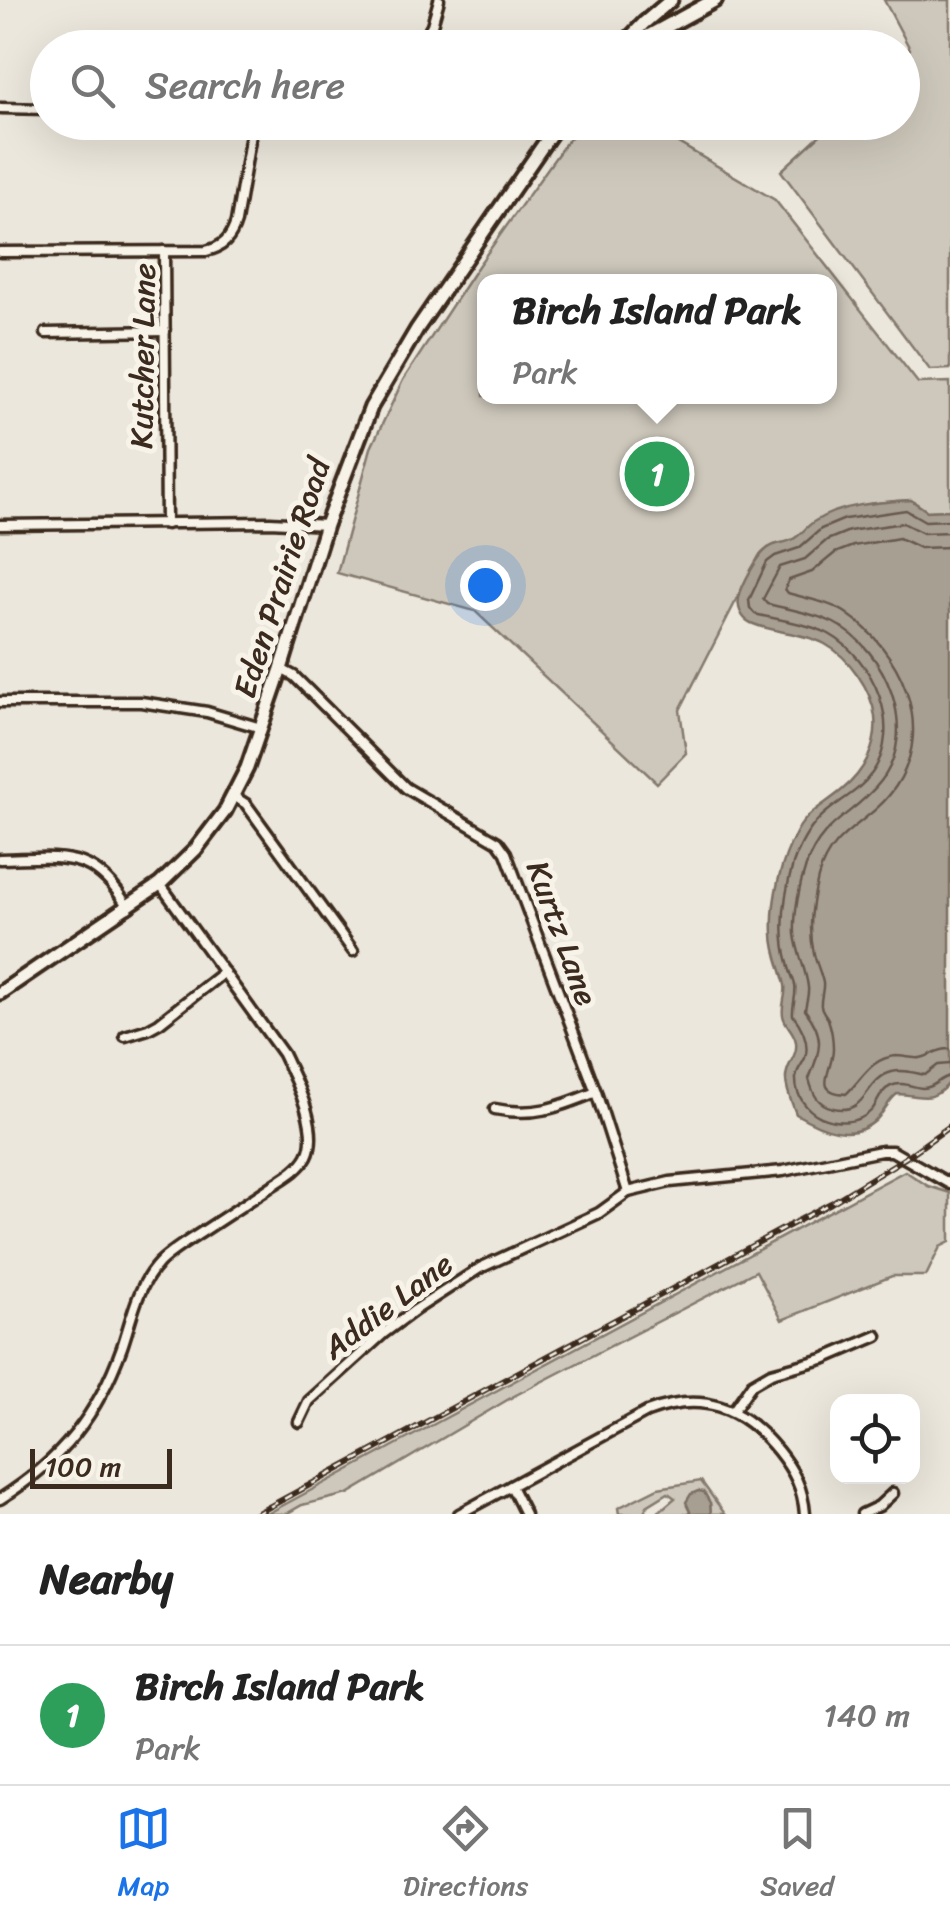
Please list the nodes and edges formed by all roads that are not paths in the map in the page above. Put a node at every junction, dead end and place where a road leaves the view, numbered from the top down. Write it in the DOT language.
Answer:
graph roads {
  1 [pos="439,0"];
  2 [pos="670,0"];
  3 [pos="715,0"];
  4 [pos="429,30"];
  5 [pos="641,30"];
  6 [pos="658,30"];
  7 [pos="0,108"];
  8 [pos="30,109"];
  9 [pos="250,140"];
  10 [pos="547,140"];
  11 [pos="164,251"];
  12 [pos="0,252"];
  13 [pos="46,332"];
  14 [pos="164,332"];
  15 [pos="166,524"];
  16 [pos="0,525"];
  17 [pos="326,526"];
  18 [pos="282,669"];
  19 [pos="0,702"];
  20 [pos="261,728"];
  21 [pos="234,797"];
  22 [pos="0,859"];
  23 [pos="160,884"];
  24 [pos="128,908"];
  25 [pos="354,951"];
  26 [pos="224,972"];
  27 [pos="0,993"];
  28 [pos="125,1036"];
  29 [pos="596,1092"];
  30 [pos="494,1109"];
  31 [pos="950,1184"];
  32 [pos="628,1192"];
  33 [pos="877,1336"];
  34 [pos="733,1412"];
  35 [pos="299,1422"];
  36 [pos="511,1486"];
  37 [pos="893,1493"];
  38 [pos="0,1499"];
  39 [pos="459,1514"];
  40 [pos="525,1514"];
  41 [pos="806,1514"];
  42 [pos="862,1514"];
  1 -- 4 [label="street"];
  2 -- 5 [label="main road"];
  3 -- 6 [label="main road"];
  7 -- 8 [label="street"];
  9 -- 11 [label="street, Kutcher Lane"];
  10 -- 17 [label="main road, Eden Prairie Road"];
  11 -- 12 [label="street"];
  11 -- 14 [label="street, Kutcher Lane"];
  13 -- 14 [label="street"];
  14 -- 15 [label="street, Kutcher Lane"];
  15 -- 16 [label="street"];
  15 -- 17 [label="street"];
  17 -- 18 [label="main road, Eden Prairie Road"];
  18 -- 20 [label="main road, Eden Prairie Road"];
  18 -- 29 [label="street, Kurtz Lane"];
  19 -- 20 [label="street"];
  20 -- 21 [label="main road, Eden Prairie Road"];
  21 -- 23 [label="main road, Eden Prairie Road"];
  21 -- 25 [label="street"];
  22 -- 24 [label="street"];
  23 -- 24 [label="main road, Eden Prairie Road"];
  23 -- 26 [label="street"];
  24 -- 27 [label="main road, Eden Prairie Road"];
  26 -- 28 [label="street"];
  26 -- 38 [label="street"];
  29 -- 30 [label="street"];
  29 -- 32 [label="street, Kurtz Lane"];
  31 -- 32 [label="street"];
  32 -- 35 [label="street, Addie Lane"];
  33 -- 34 [label="street"];
  34 -- 36 [label="street"];
  34 -- 41 [label="street"];
  36 -- 39 [label="street"];
  36 -- 40 [label="street"];
  37 -- 42 [label="street"];
}
